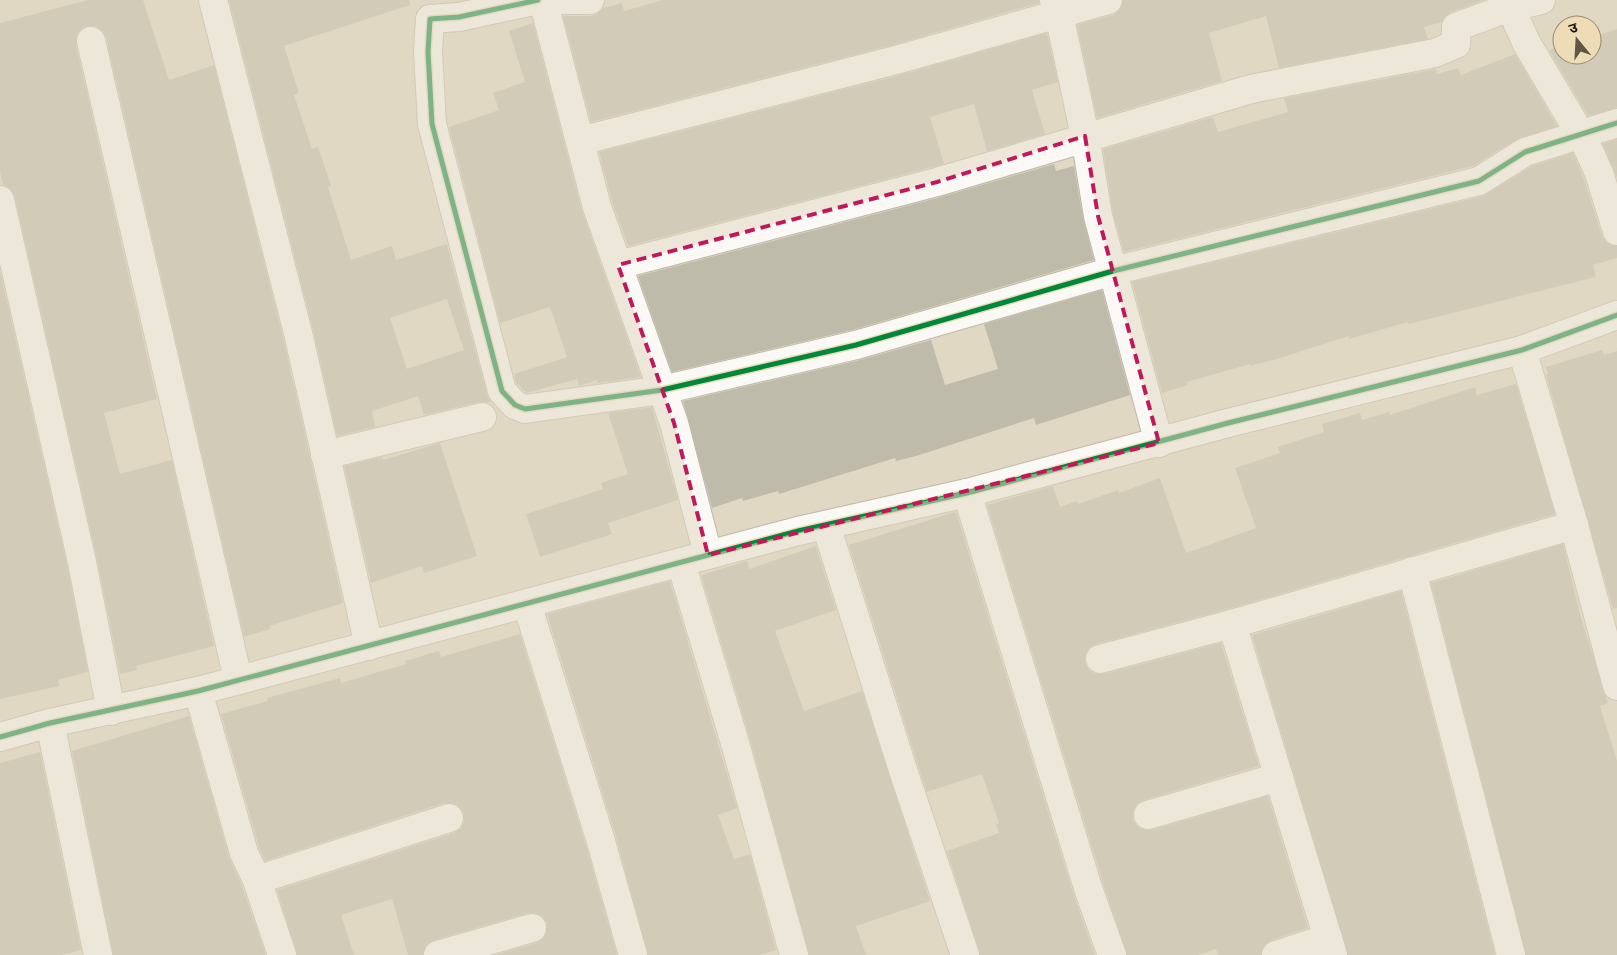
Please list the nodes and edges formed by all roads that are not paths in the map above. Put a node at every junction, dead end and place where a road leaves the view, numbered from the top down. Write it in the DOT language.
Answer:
graph roads {
  1 [pos="213,0"];
  2 [pos="538,0"];
  3 [pos="543,0"];
  4 [pos="555,0"];
  5 [pos="590,0"];
  6 [pos="1108,0"];
  7 [pos="1541,0"];
  8 [pos="1509,4"];
  9 [pos="1056,7"];
  10 [pos="91,42"];
  11 [pos="1617,123"];
  12 [pos="1579,133"];
  13 [pos="1085,136"];
  14 [pos="580,141"];
  15 [pos="0,200"];
  16 [pos="1617,231"];
  17 [pos="618,265"];
  18 [pos="1113,271"];
  19 [pos="1617,315"];
  20 [pos="1522,350"];
  21 [pos="662,390"];
  22 [pos="482,417"];
  23 [pos="1159,443"];
  24 [pos="325,455"];
  25 [pos="967,493"];
  26 [pos="826,525"];
  27 [pos="1574,525"];
  28 [pos="708,555"];
  29 [pos="680,563"];
  30 [pos="1412,570"];
  31 [pos="527,604"];
  32 [pos="1232,624"];
  33 [pos="369,646"];
  34 [pos="1100,659"];
  35 [pos="238,679"];
  36 [pos="1617,686"];
  37 [pos="198,691"];
  38 [pos="111,711"];
  39 [pos="50,723"];
  40 [pos="0,738"];
  41 [pos="1279,777"];
  42 [pos="1148,815"];
  43 [pos="449,818"];
  44 [pos="257,880"];
  45 [pos="532,928"];
  46 [pos="1331,946"];
  47 [pos="98,955"];
  48 [pos="282,955"];
  49 [pos="438,955"];
  50 [pos="633,955"];
  51 [pos="794,955"];
  52 [pos="965,955"];
  53 [pos="1112,955"];
  54 [pos="1276,955"];
  55 [pos="1511,955"];
  1 -- 24 [label="street"];
  2 -- 21 [label="street"];
  3 -- 14 [label="street"];
  4 -- 5 [label="street"];
  6 -- 9 [label="street"];
  7 -- 8 [label="street"];
  8 -- 12 [label="street"];
  8 -- 13 [label="street"];
  9 -- 13 [label="street"];
  9 -- 14 [label="street"];
  10 -- 35 [label="street"];
  11 -- 12 [label="street"];
  12 -- 16 [label="street"];
  12 -- 18 [label="street"];
  13 -- 17 [label="street"];
  13 -- 18 [label="street"];
  14 -- 17 [label="street"];
  15 -- 38 [label="street"];
  17 -- 21 [label="street"];
  18 -- 21 [label="street"];
  18 -- 23 [label="street"];
  19 -- 20 [label="street"];
  20 -- 23 [label="street"];
  20 -- 27 [label="street"];
  21 -- 28 [label="street"];
  22 -- 24 [label="street"];
  23 -- 25 [label="street"];
  24 -- 33 [label="street"];
  25 -- 26 [label="street"];
  25 -- 53 [label="street"];
  26 -- 28 [label="street"];
  26 -- 52 [label="street"];
  27 -- 30 [label="street"];
  27 -- 36 [label="street"];
  28 -- 29 [label="street"];
  29 -- 31 [label="street"];
  29 -- 51 [label="street"];
  30 -- 32 [label="street"];
  30 -- 55 [label="street"];
  31 -- 33 [label="street"];
  31 -- 50 [label="street"];
  32 -- 34 [label="street"];
  32 -- 41 [label="street"];
  33 -- 35 [label="street"];
  35 -- 37 [label="street"];
  37 -- 38 [label="street"];
  37 -- 44 [label="street"];
  38 -- 39 [label="street"];
  39 -- 40 [label="street"];
  39 -- 47 [label="street"];
  41 -- 42 [label="street"];
  41 -- 46 [label="street"];
  43 -- 44 [label="street"];
  44 -- 48 [label="street"];
  45 -- 49 [label="street"];
  46 -- 54 [label="street"];
}
